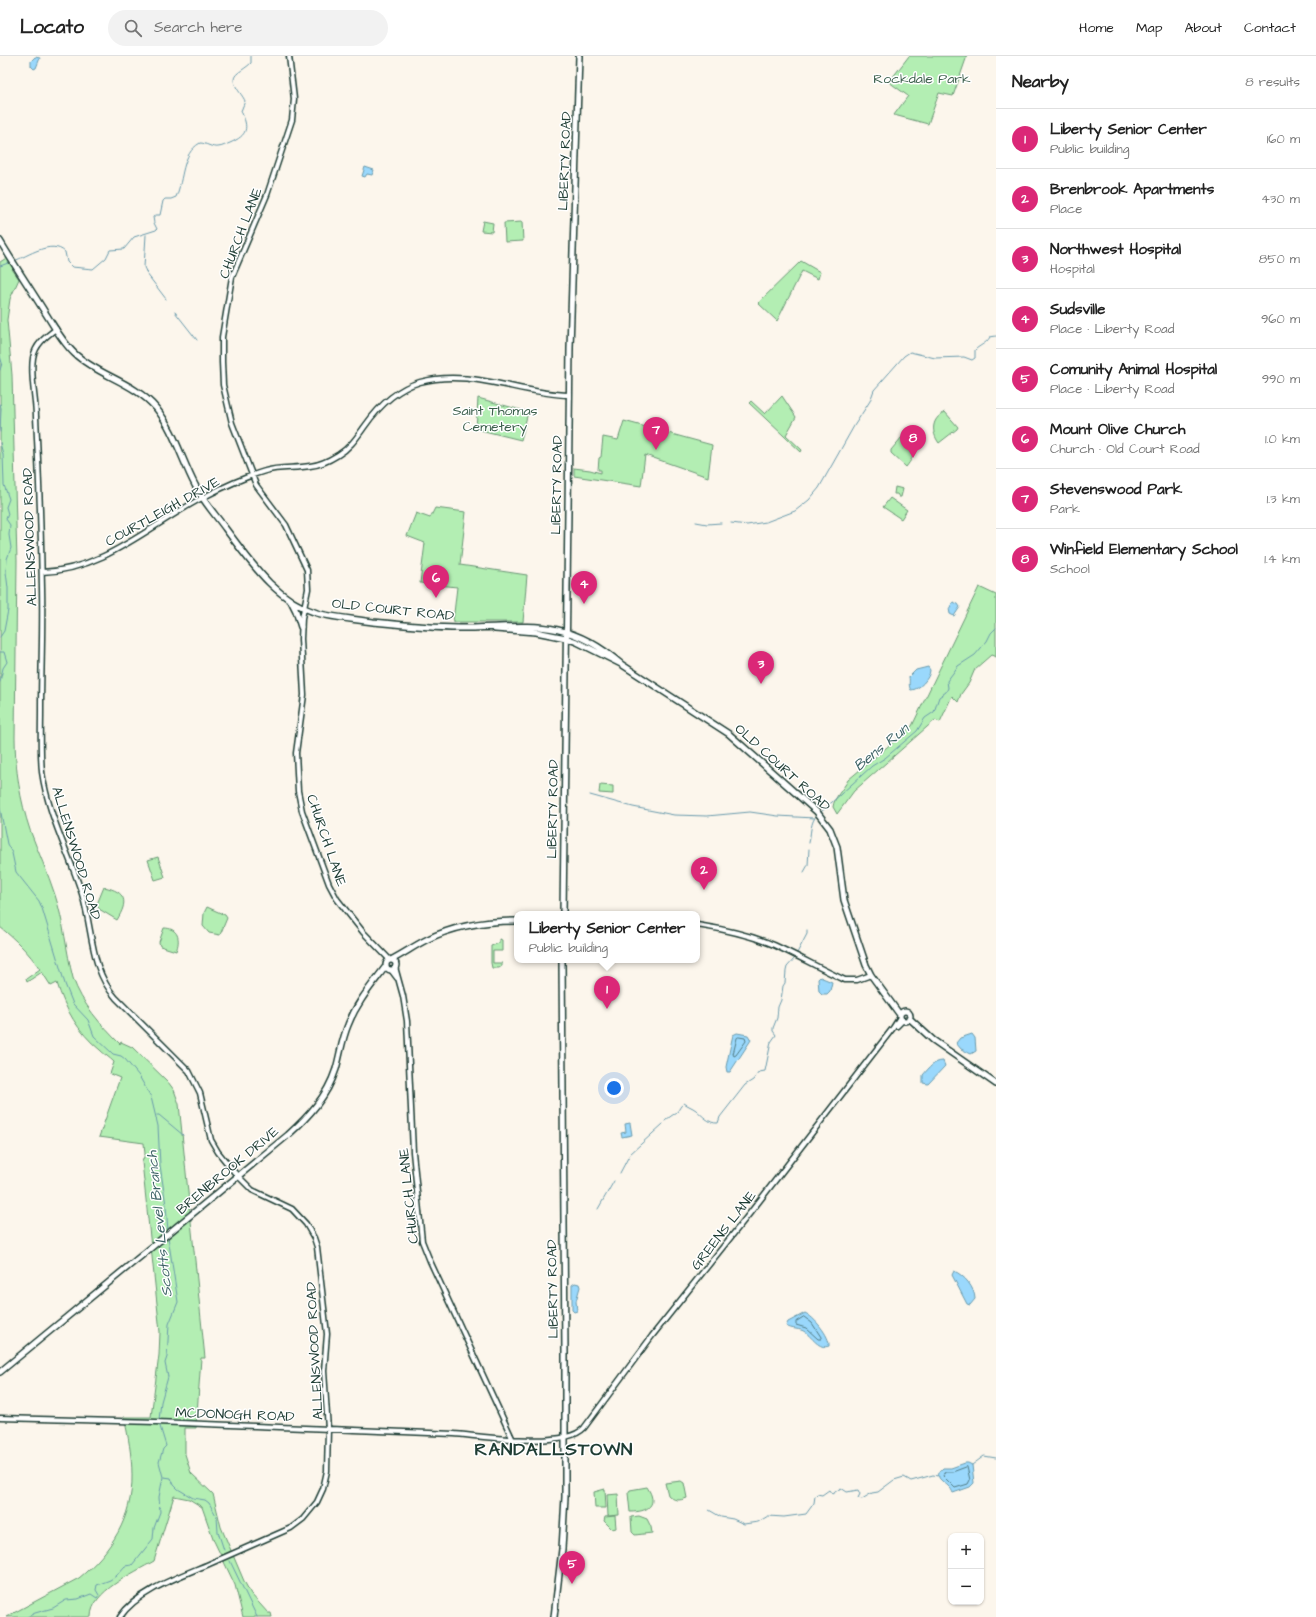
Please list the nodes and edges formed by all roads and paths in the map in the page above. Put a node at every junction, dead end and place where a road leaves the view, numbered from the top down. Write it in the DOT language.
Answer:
graph roads {
  1 [pos="288,56"];
  2 [pos="579,56"];
  3 [pos="0,241"];
  4 [pos="56,329"];
  5 [pos="569,395"];
  6 [pos="252,476"];
  7 [pos="202,498"];
  8 [pos="42,572"];
  9 [pos="290,600"];
  10 [pos="304,608"];
  11 [pos="301,627"];
  12 [pos="486,628"];
  13 [pos="566,632"];
  14 [pos="566,638"];
  15 [pos="621,664"];
  16 [pos="563,911"];
  17 [pos="514,921"];
  18 [pos="700,925"];
  19 [pos="562,963"];
  20 [pos="391,965"];
  21 [pos="871,975"];
  22 [pos="903,1017"];
  23 [pos="996,1084"];
  24 [pos="238,1176"];
  25 [pos="0,1372"];
  26 [pos="0,1418"];
  27 [pos="328,1429"];
  28 [pos="565,1437"];
  29 [pos="513,1440"];
  30 [pos="120,1617"];
  31 [pos="554,1617"];
  1 -- 6 [label="street, CHURCH LANE"];
  2 -- 5 [label="main road, LIBERTY ROAD"];
  3 -- 4 [label="main road, OLD COURT ROAD"];
  4 -- 7 [label="main road, OLD COURT ROAD"];
  4 -- 8 [label="street, ALLENSWOOD ROAD"];
  5 -- 6 [label="street, COURTLEIGH DRIVE"];
  5 -- 13 [label="main road, LIBERTY ROAD"];
  6 -- 7 [label="street, COURTLEIGH DRIVE"];
  6 -- 10 [label="street, CHURCH LANE"];
  7 -- 8 [label="street, COURTLEIGH DRIVE"];
  7 -- 9 [label="main road, OLD COURT ROAD"];
  8 -- 24 [label="street, ALLENSWOOD ROAD"];
  9 -- 10 [label="main road, OLD COURT ROAD"];
  9 -- 11 [label="main road"];
  10 -- 11 [label="street, CHURCH LANE"];
  10 -- 12 [label="main road, OLD COURT ROAD"];
  11 -- 20 [label="street, CHURCH LANE"];
  12 -- 13 [label="main road, OLD COURT ROAD"];
  12 -- 14 [label="main road, OLD COURT ROAD"];
  13 -- 14 [label="main road, LIBERTY ROAD"];
  13 -- 15 [label="main road, OLD COURT ROAD"];
  14 -- 15 [label="main road, OLD COURT ROAD"];
  14 -- 16 [label="main road, LIBERTY ROAD"];
  15 -- 21 [label="main road, OLD COURT ROAD"];
  17 -- 20 [label="main road, BRENBROOK DRIVE"];
  18 -- 21 [label="street"];
  19 -- 28 [label="main road, LIBERTY ROAD"];
  20 -- 24 [label="main road, BRENBROOK DRIVE"];
  20 -- 29 [label="street, CHURCH LANE"];
  21 -- 22 [label="main road, OLD COURT ROAD"];
  22 -- 23 [label="main road, OLD COURT ROAD"];
  22 -- 28 [label="street, GREENS LANE"];
  24 -- 25 [label="main road, BRENBROOK DRIVE"];
  24 -- 27 [label="street, ALLENSWOOD ROAD"];
  26 -- 27 [label="street, MCDONOGH ROAD"];
  27 -- 29 [label="street, MCDONOGH ROAD"];
  27 -- 30 [label="street, ALLENSWOOD ROAD"];
  28 -- 29 [label="street, MCDONOGH ROAD"];
  28 -- 31 [label="main road, LIBERTY ROAD"];
}
